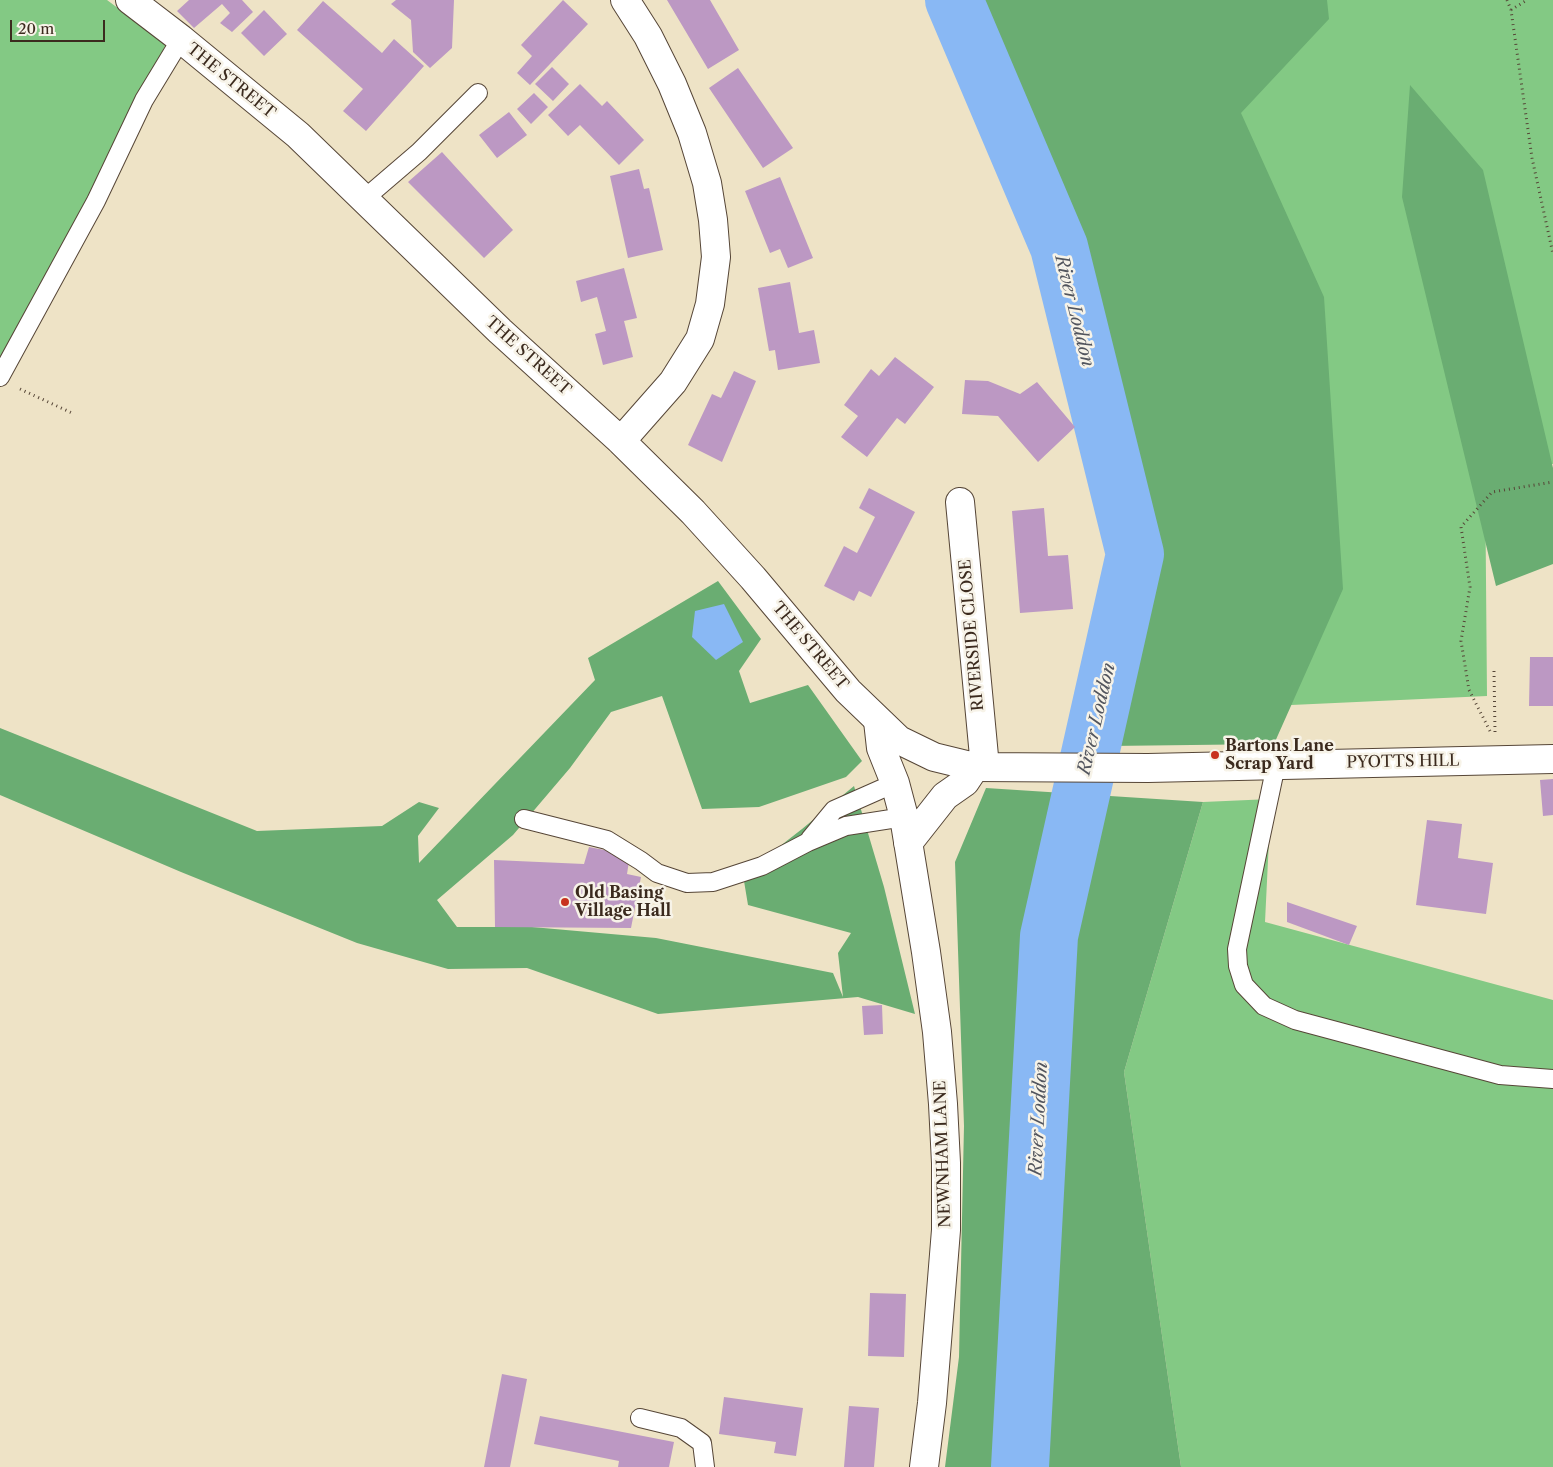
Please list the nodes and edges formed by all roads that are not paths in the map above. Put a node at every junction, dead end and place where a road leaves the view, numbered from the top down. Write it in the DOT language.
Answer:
graph roads {
  1 [pos="130,0"];
  2 [pos="625,0"];
  3 [pos="180,39"];
  4 [pos="478,93"];
  5 [pos="363,200"];
  6 [pos="0,377"];
  7 [pos="621,441"];
  8 [pos="960,502"];
  9 [pos="878,721"];
  10 [pos="899,740"];
  11 [pos="1553,758"];
  12 [pos="1276,765"];
  13 [pos="980,767"];
  14 [pos="894,783"];
  15 [pos="524,819"];
  16 [pos="906,830"];
  17 [pos="808,842"];
  18 [pos="1553,1079"];
  19 [pos="640,1418"];
  20 [pos="705,1467"];
  21 [pos="924,1467"];
  1 -- 3 [label="street, THE STREET"];
  2 -- 7 [label="street"];
  3 -- 5 [label="street, THE STREET"];
  3 -- 6 [label="lane"];
  4 -- 5 [label="lane"];
  5 -- 7 [label="street, THE STREET"];
  7 -- 9 [label="street, THE STREET"];
  8 -- 13 [label="street, RIVERSIDE CLOSE"];
  9 -- 10 [label="street, THE STREET"];
  9 -- 14 [label="street, NEWNHAM LANE"];
  10 -- 13 [label="street, PYOTTS HILL"];
  11 -- 12 [label="street, PYOTTS HILL"];
  12 -- 13 [label="street, PYOTTS HILL"];
  12 -- 18 [label="lane"];
  13 -- 16 [label="street"];
  14 -- 16 [label="street, NEWNHAM LANE"];
  14 -- 17 [label="lane"];
  15 -- 17 [label="lane"];
  16 -- 17 [label="lane"];
  16 -- 21 [label="street, NEWNHAM LANE"];
  19 -- 20 [label="lane"];
}
